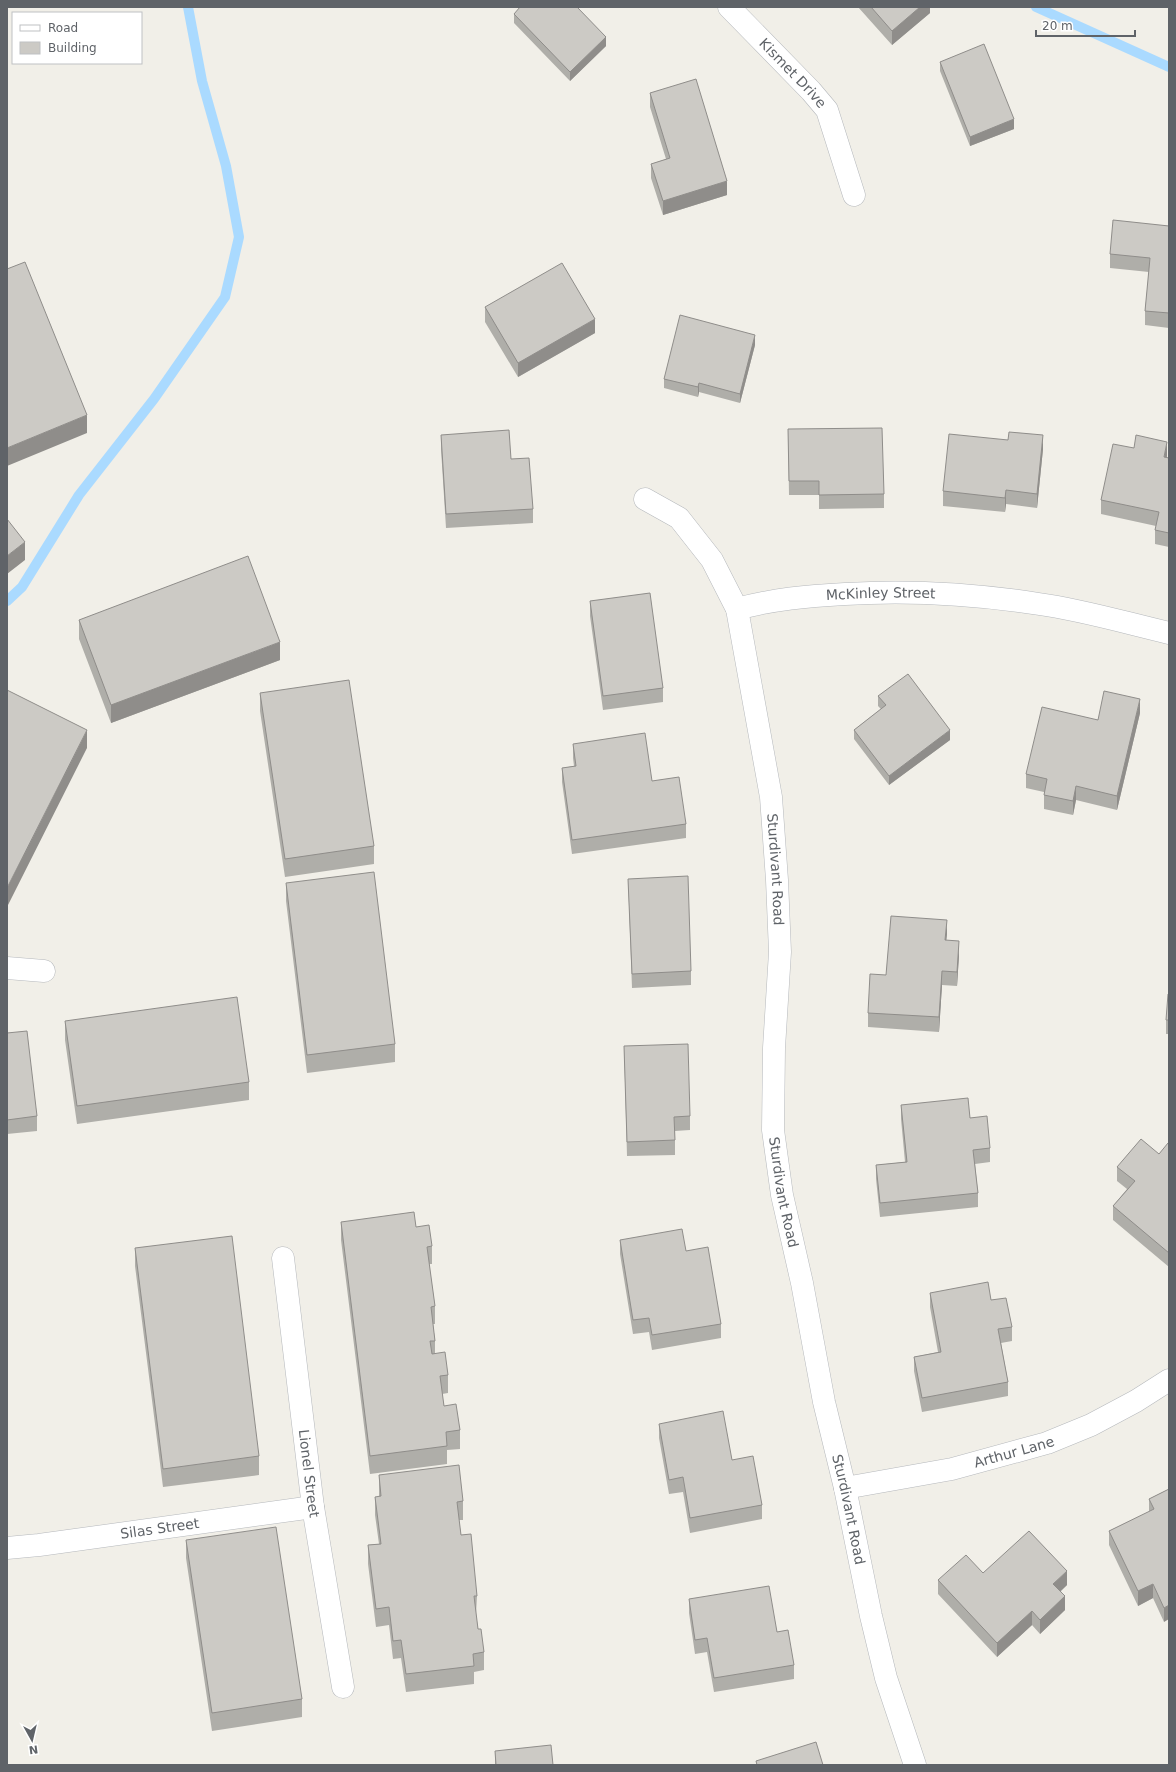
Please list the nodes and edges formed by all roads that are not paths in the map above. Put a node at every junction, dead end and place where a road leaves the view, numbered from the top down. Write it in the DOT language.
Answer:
graph roads {
  1 [pos="729,7"];
  2 [pos="854,196"];
  3 [pos="645,499"];
  4 [pos="737,609"];
  5 [pos="1169,633"];
  6 [pos="7,968"];
  7 [pos="44,971"];
  8 [pos="283,1258"];
  9 [pos="1169,1380"];
  10 [pos="845,1488"];
  11 [pos="312,1507"];
  12 [pos="7,1548"];
  13 [pos="343,1687"];
  14 [pos="915,1765"];
  1 -- 2 [label="street, Kismet Drive"];
  3 -- 4 [label="street"];
  4 -- 5 [label="street, McKinley Street"];
  4 -- 10 [label="street, Sturdivant Road"];
  6 -- 7 [label="street"];
  8 -- 11 [label="street, Lionel Street"];
  9 -- 10 [label="street, Arthur Lane"];
  10 -- 14 [label="street, Sturdivant Road"];
  11 -- 12 [label="street, Silas Street"];
  11 -- 13 [label="street, Lionel Street"];
}
